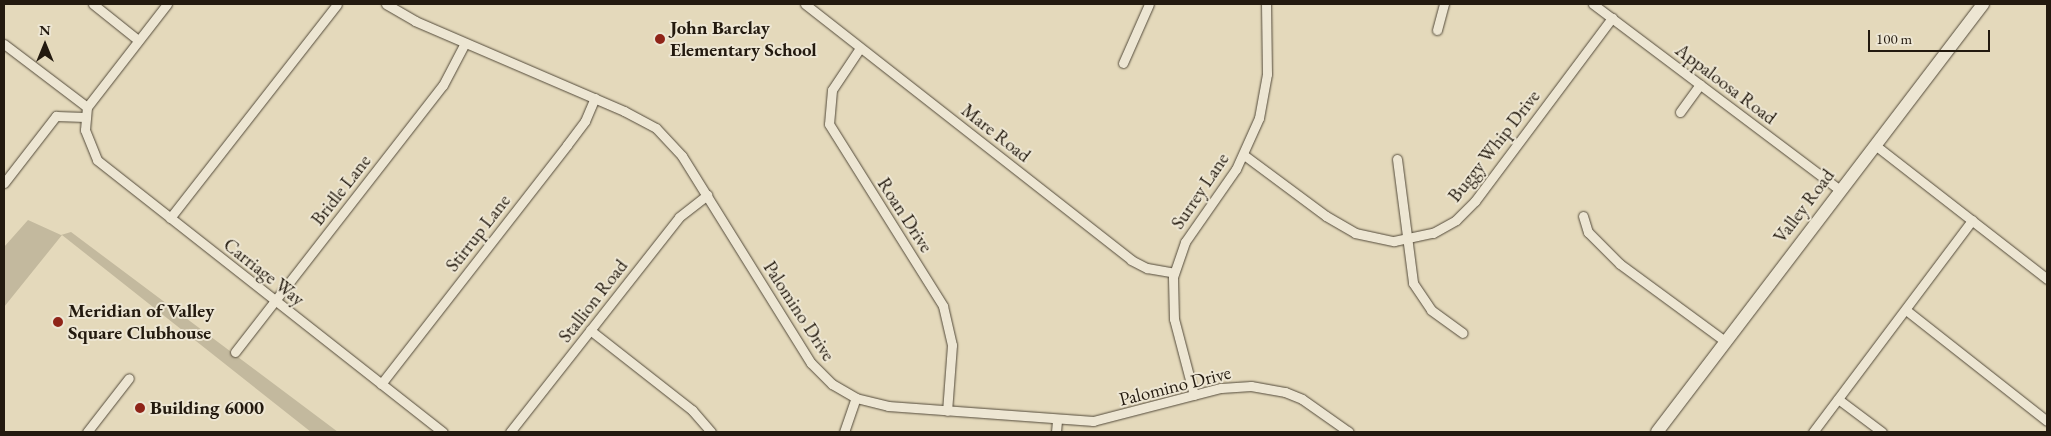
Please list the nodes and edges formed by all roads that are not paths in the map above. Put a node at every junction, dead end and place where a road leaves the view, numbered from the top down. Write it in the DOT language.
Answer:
graph roads {
  1 [pos="93,4"];
  2 [pos="167,4"];
  3 [pos="337,4"];
  4 [pos="386,4"];
  5 [pos="805,4"];
  6 [pos="1149,4"];
  7 [pos="1266,4"];
  8 [pos="1444,4"];
  9 [pos="1593,4"];
  10 [pos="1983,4"];
  11 [pos="1612,18"];
  12 [pos="1437,30"];
  13 [pos="138,40"];
  14 [pos="465,43"];
  15 [pos="4,44"];
  16 [pos="860,48"];
  17 [pos="1123,63"];
  18 [pos="1700,84"];
  19 [pos="595,98"];
  20 [pos="87,106"];
  21 [pos="1680,112"];
  22 [pos="85,121"];
  23 [pos="1874,144"];
  24 [pos="1244,154"];
  25 [pos="1397,159"];
  26 [pos="4,182"];
  27 [pos="1840,190"];
  28 [pos="707,195"];
  29 [pos="1583,216"];
  30 [pos="170,218"];
  31 [pos="1972,220"];
  32 [pos="1406,240"];
  33 [pos="1174,273"];
  34 [pos="2047,279"];
  35 [pos="275,301"];
  36 [pos="1906,310"];
  37 [pos="590,330"];
  38 [pos="1463,333"];
  39 [pos="1725,341"];
  40 [pos="235,352"];
  41 [pos="129,378"];
  42 [pos="381,384"];
  43 [pos="1194,395"];
  44 [pos="856,398"];
  45 [pos="1838,399"];
  46 [pos="947,411"];
  47 [pos="1057,420"];
  48 [pos="2047,421"];
  49 [pos="90,431"];
  50 [pos="443,432"];
  51 [pos="510,432"];
  52 [pos="711,432"];
  53 [pos="844,432"];
  54 [pos="1056,432"];
  55 [pos="1349,432"];
  56 [pos="1657,432"];
  57 [pos="1814,432"];
  58 [pos="1882,432"];
  1 -- 13 [label="street"];
  2 -- 13 [label="street"];
  3 -- 30 [label="street"];
  4 -- 14 [label="street, Palomino Drive"];
  5 -- 16 [label="street, Mare Road"];
  6 -- 17 [label="street"];
  7 -- 24 [label="street, Surrey Lane"];
  8 -- 12 [label="street"];
  9 -- 11 [label="street, Appaloosa Road"];
  10 -- 23 [label="street, Valley Road"];
  11 -- 18 [label="street, Appaloosa Road"];
  11 -- 32 [label="street, Buggy Whip Drive"];
  13 -- 20 [label="street"];
  14 -- 19 [label="street, Palomino Drive"];
  14 -- 35 [label="street, Bridle Lane"];
  15 -- 20 [label="street"];
  16 -- 33 [label="street, Mare Road"];
  16 -- 46 [label="street, Roan Drive"];
  18 -- 21 [label="street"];
  18 -- 27 [label="street, Appaloosa Road"];
  19 -- 28 [label="street, Palomino Drive"];
  19 -- 42 [label="street, Stirrup Lane"];
  20 -- 22 [label="street"];
  22 -- 26 [label="street"];
  22 -- 30 [label="street, Carriage Way"];
  23 -- 27 [label="street, Valley Road"];
  23 -- 31 [label="street"];
  24 -- 32 [label="street, Buggy Whip Drive"];
  24 -- 33 [label="street, Surrey Lane"];
  25 -- 32 [label="street"];
  27 -- 39 [label="street, Valley Road"];
  28 -- 37 [label="street, Stallion Road"];
  28 -- 44 [label="street, Palomino Drive"];
  29 -- 39 [label="street"];
  30 -- 35 [label="street, Carriage Way"];
  31 -- 34 [label="street"];
  31 -- 36 [label="street"];
  32 -- 38 [label="street"];
  33 -- 43 [label="street, Surrey Lane"];
  35 -- 40 [label="street, Bridle Lane"];
  35 -- 42 [label="street, Carriage Way"];
  36 -- 45 [label="street"];
  36 -- 48 [label="street"];
  37 -- 51 [label="street, Stallion Road"];
  37 -- 52 [label="street"];
  39 -- 56 [label="street, Valley Road"];
  41 -- 49 [label="street"];
  42 -- 50 [label="street, Carriage Way"];
  43 -- 47 [label="street, Palomino Drive"];
  43 -- 55 [label="street, Palomino Drive"];
  44 -- 46 [label="street, Palomino Drive"];
  44 -- 53 [label="street"];
  45 -- 57 [label="street"];
  45 -- 58 [label="street"];
  46 -- 47 [label="street, Palomino Drive"];
  47 -- 54 [label="street"];
}
